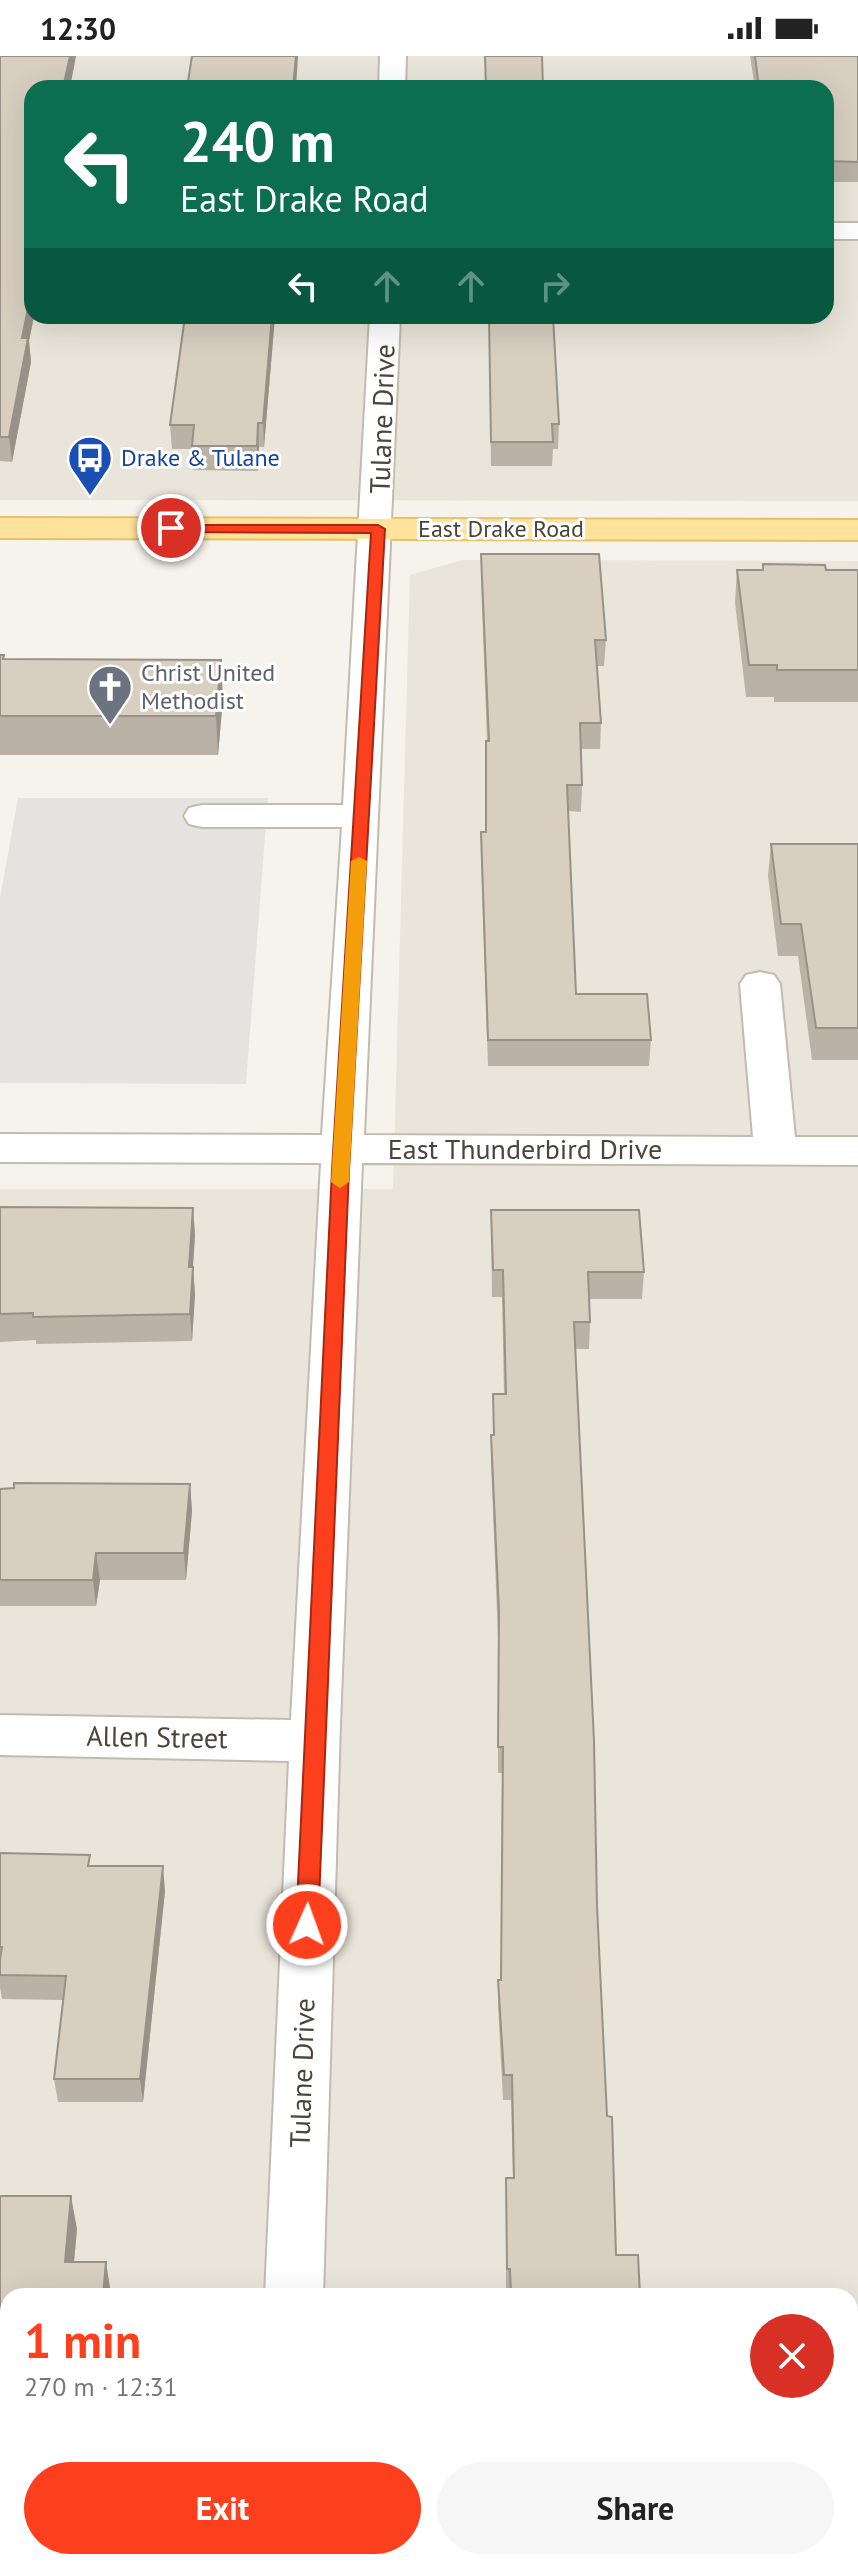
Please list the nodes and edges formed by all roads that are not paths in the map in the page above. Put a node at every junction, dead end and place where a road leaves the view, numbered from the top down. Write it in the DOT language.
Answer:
graph roads {
  1 [pos="393,56"];
  2 [pos="392,80"];
  3 [pos="834,231"];
  4 [pos="858,231"];
  5 [pos="385,324"];
  6 [pos="0,528"];
  7 [pos="378,529"];
  8 [pos="858,530"];
  9 [pos="202,816"];
  10 [pos="361,816"];
  11 [pos="760,984"];
  12 [pos="342,1147"];
  13 [pos="0,1148"];
  14 [pos="775,1150"];
  15 [pos="858,1151"];
  16 [pos="0,1735"];
  17 [pos="313,1741"];
  18 [pos="294,2288"];
  1 -- 2 [label="street"];
  3 -- 4 [label="street"];
  5 -- 7 [label="street, Tulane Drive"];
  6 -- 7 [label="main road, East Drake Road"];
  7 -- 8 [label="main road, East Drake Road"];
  7 -- 10 [label="street, Tulane Drive"];
  9 -- 10 [label="street"];
  10 -- 12 [label="street, Tulane Drive"];
  11 -- 14 [label="street"];
  12 -- 13 [label="street, East Thunderbird Drive"];
  12 -- 14 [label="street, East Thunderbird Drive"];
  12 -- 17 [label="street, Tulane Drive"];
  14 -- 15 [label="street, East Thunderbird Drive"];
  16 -- 17 [label="street, Allen Street"];
  17 -- 18 [label="street, Tulane Drive"];
}
